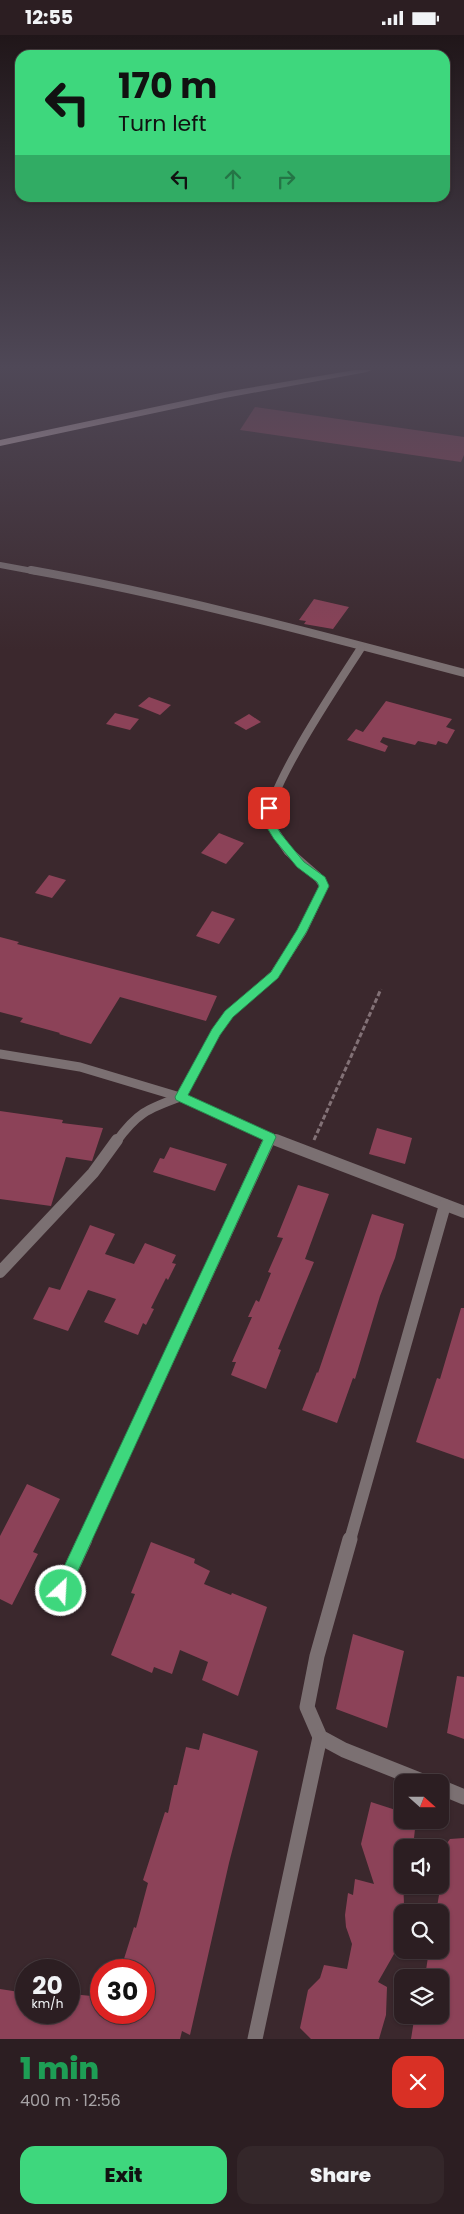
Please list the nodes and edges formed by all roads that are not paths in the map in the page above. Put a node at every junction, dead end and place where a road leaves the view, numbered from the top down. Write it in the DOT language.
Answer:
graph roads {
  1 [pos="0,565"];
  2 [pos="361,648"];
  3 [pos="464,673"];
  4 [pos="0,1053"];
  5 [pos="180,1097"];
  6 [pos="270,1137"];
  7 [pos="445,1205"];
  8 [pos="464,1212"];
  9 [pos="6,1260"];
  10 [pos="0,1272"];
  11 [pos="61,1591"];
  12 [pos="320,1737"];
  13 [pos="404,1774"];
  14 [pos="449,1791"];
  15 [pos="464,1797"];
  16 [pos="255,2039"];
  1 -- 2 [label="street"];
  2 -- 3 [label="street"];
  2 -- 5 [label="street"];
  4 -- 5 [label="street"];
  5 -- 6 [label="street"];
  5 -- 9 [label="street"];
  6 -- 7 [label="street"];
  6 -- 11 [label="street"];
  7 -- 8 [label="street"];
  7 -- 12 [label="street"];
  9 -- 10 [label="street"];
  12 -- 13 [label="street"];
  12 -- 16 [label="street"];
  14 -- 15 [label="street"];
}
